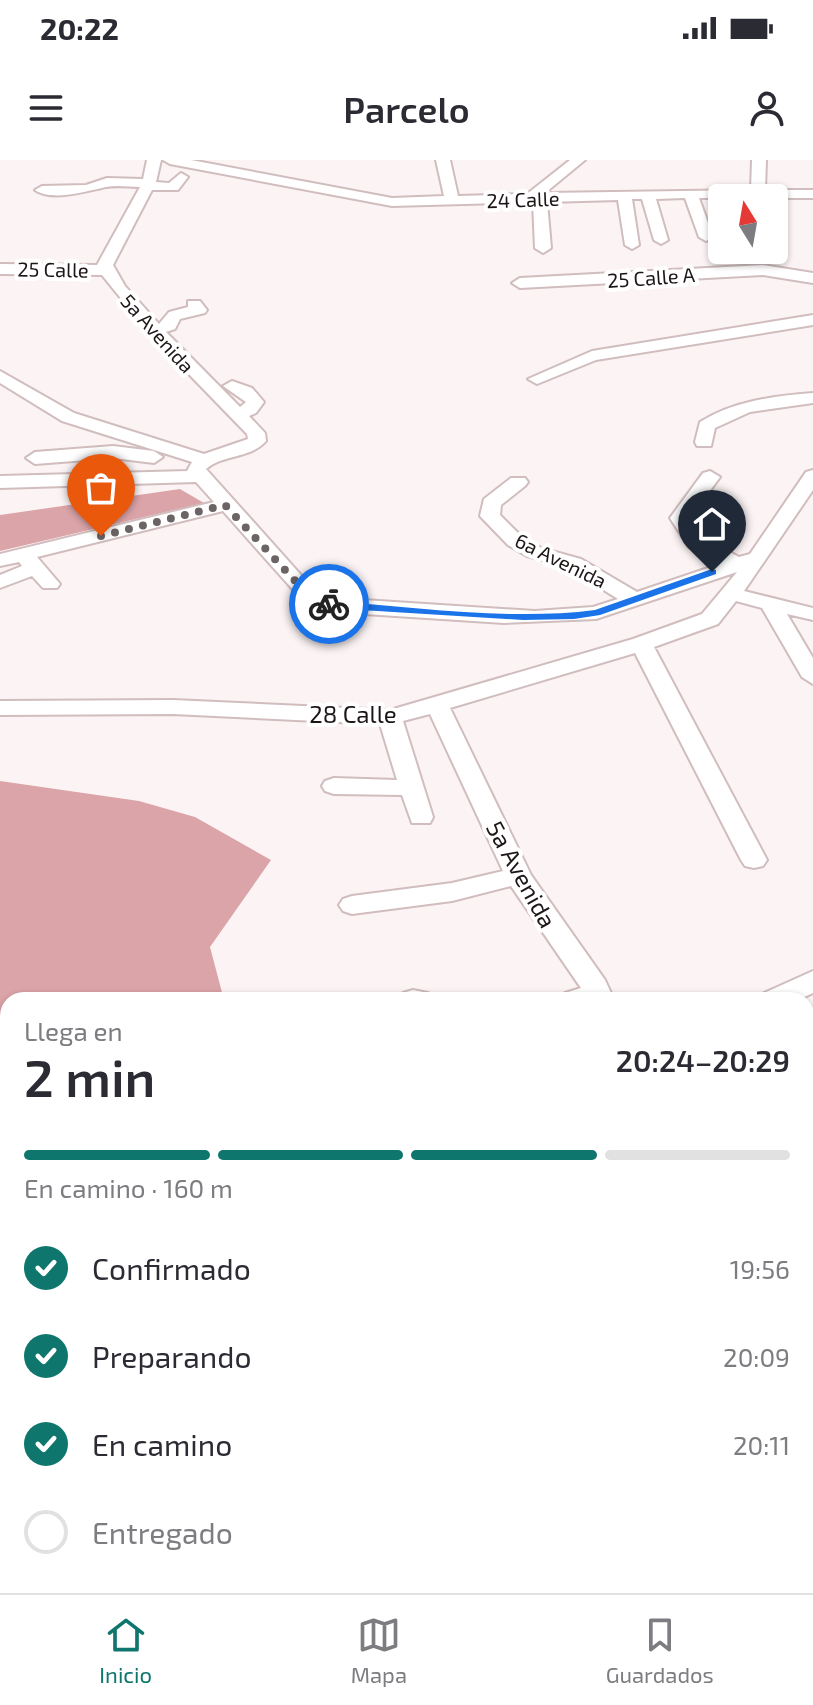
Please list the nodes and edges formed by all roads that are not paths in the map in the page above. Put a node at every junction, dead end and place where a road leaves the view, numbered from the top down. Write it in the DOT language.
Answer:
graph roads {
  1 [pos="154,160"];
  2 [pos="170,160"];
  3 [pos="443,160"];
  4 [pos="578,160"];
  5 [pos="759,160"];
  6 [pos="235,174"];
  7 [pos="181,177"];
  8 [pos="149,182"];
  9 [pos="754,184"];
  10 [pos="42,190"];
  11 [pos="809,192"];
  12 [pos="788,193"];
  13 [pos="690,194"];
  14 [pos="708,194"];
  15 [pos="648,195"];
  16 [pos="624,196"];
  17 [pos="534,199"];
  18 [pos="452,202"];
  19 [pos="706,237"];
  20 [pos="661,240"];
  21 [pos="632,245"];
  22 [pos="543,248"];
  23 [pos="0,269"];
  24 [pos="107,270"];
  25 [pos="813,278"];
  26 [pos="520,283"];
  27 [pos="201,312"];
  28 [pos="813,320"];
  29 [pos="162,326"];
  30 [pos="0,376"];
  31 [pos="537,379"];
  32 [pos="232,386"];
  33 [pos="813,398"];
  34 [pos="237,415"];
  35 [pos="704,442"];
  36 [pos="35,458"];
  37 [pos="200,467"];
  38 [pos="813,476"];
  39 [pos="710,477"];
  40 [pos="0,482"];
  41 [pos="518,482"];
  42 [pos="225,505"];
  43 [pos="0,560"];
  44 [pos="29,561"];
  45 [pos="742,574"];
  46 [pos="0,582"];
  47 [pos="50,584"];
  48 [pos="813,599"];
  49 [pos="635,600"];
  50 [pos="770,603"];
  51 [pos="813,614"];
  52 [pos="641,644"];
  53 [pos="813,677"];
  54 [pos="437,705"];
  55 [pos="0,708"];
  56 [pos="390,717"];
  57 [pos="334,786"];
  58 [pos="411,788"];
  59 [pos="421,817"];
  60 [pos="754,860"];
  61 [pos="518,876"];
  62 [pos="352,905"];
  63 [pos="813,981"];
  64 [pos="590,992"];
  65 [pos="790,992"];
  1 -- 8 [label="street"];
  2 -- 6 [label="street, 24 Calle"];
  3 -- 18 [label="street"];
  4 -- 17 [label="street"];
  5 -- 9 [label="street"];
  6 -- 8 [label="street, 24 Calle"];
  6 -- 18 [label="street, 24 Calle"];
  7 -- 8 [label="street"];
  8 -- 10 [label="street"];
  8 -- 24 [label="street, 5a Avenida"];
  11 -- 12 [label="street, 24 Calle"];
  13 -- 14 [label="street, 24 Calle"];
  13 -- 15 [label="street, 24 Calle"];
  13 -- 19 [label="street"];
  15 -- 16 [label="street, 24 Calle"];
  15 -- 20 [label="street"];
  16 -- 17 [label="street, 24 Calle"];
  16 -- 21 [label="street"];
  17 -- 18 [label="street, 24 Calle"];
  17 -- 22 [label="street"];
  23 -- 24 [label="street, 25 Calle"];
  24 -- 29 [label="street, 5a Avenida"];
  25 -- 26 [label="street, 25 Calle A"];
  27 -- 29 [label="street"];
  28 -- 31 [label="street"];
  29 -- 34 [label="street, 5a Avenida"];
  30 -- 37 [label="street"];
  32 -- 34 [label="street"];
  33 -- 35 [label="street"];
  34 -- 37 [label="street, 5a Avenida"];
  36 -- 37 [label="street"];
  37 -- 40 [label="street"];
  37 -- 42 [label="street"];
  38 -- 45 [label="street, 28 Calle"];
  39 -- 45 [label="street"];
  41 -- 49 [label="street, 6a Avenida"];
  42 -- 44 [label="street"];
  42 -- 49 [label="street"];
  43 -- 44 [label="street"];
  44 -- 46 [label="street"];
  44 -- 47 [label="street"];
  45 -- 48 [label="street"];
  45 -- 49 [label="street"];
  45 -- 50 [label="street"];
  45 -- 52 [label="street, 28 Calle"];
  50 -- 51 [label="street"];
  50 -- 53 [label="street"];
  52 -- 54 [label="street, 28 Calle"];
  52 -- 60 [label="street"];
  54 -- 56 [label="street, 28 Calle"];
  54 -- 61 [label="street, 5a Avenida"];
  55 -- 56 [label="street, 28 Calle"];
  56 -- 58 [label="street"];
  57 -- 58 [label="street"];
  58 -- 59 [label="street"];
  61 -- 62 [label="street"];
  61 -- 64 [label="street, 5a Avenida"];
  63 -- 65 [label="street"];
}
